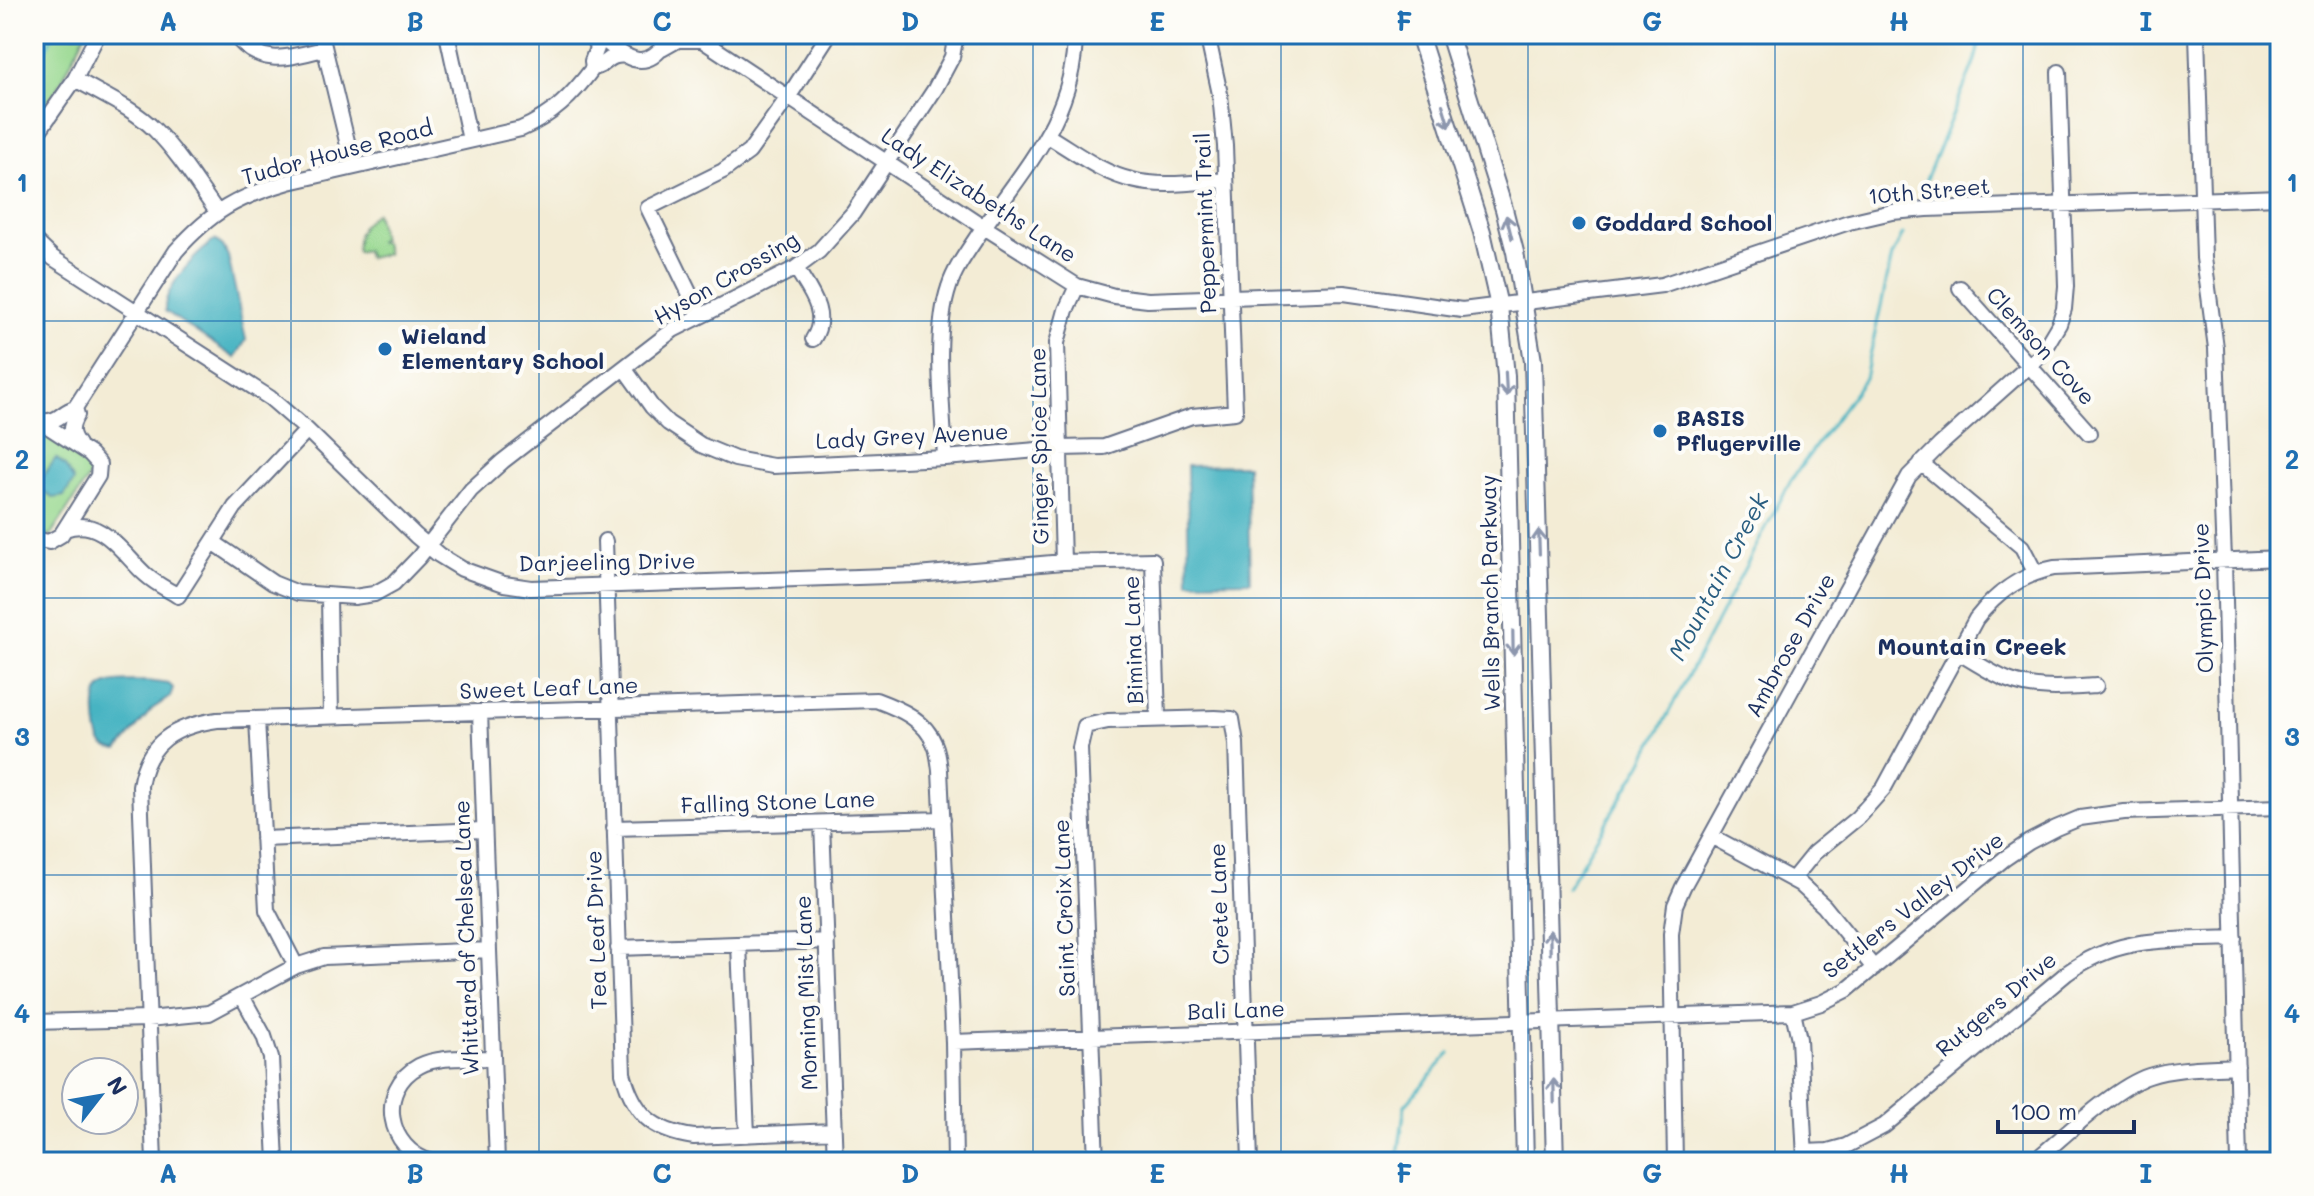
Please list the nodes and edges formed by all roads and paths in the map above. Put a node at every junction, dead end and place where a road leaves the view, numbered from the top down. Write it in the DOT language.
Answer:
graph roads {
  1 [pos="98,34"];
  2 [pos="447,34"];
  3 [pos="593,34"];
  4 [pos="672,34"];
  5 [pos="829,34"];
  6 [pos="956,34"];
  7 [pos="1075,34"];
  8 [pos="1207,34"];
  9 [pos="1419,34"];
  10 [pos="1449,34"];
  11 [pos="2197,34"];
  12 [pos="702,37"];
  13 [pos="237,38"];
  14 [pos="322,41"];
  15 [pos="662,49"];
  16 [pos="627,56"];
  17 [pos="593,68"];
  18 [pos="2059,72"];
  19 [pos="75,79"];
  20 [pos="789,96"];
  21 [pos="1048,136"];
  22 [pos="34,138"];
  23 [pos="470,140"];
  24 [pos="887,161"];
  25 [pos="353,166"];
  26 [pos="1226,180"];
  27 [pos="2280,197"];
  28 [pos="2202,200"];
  29 [pos="2064,204"];
  30 [pos="217,212"];
  31 [pos="984,227"];
  32 [pos="34,240"];
  33 [pos="796,268"];
  34 [pos="1077,286"];
  35 [pos="1960,288"];
  36 [pos="1230,298"];
  37 [pos="1525,303"];
  38 [pos="1499,306"];
  39 [pos="136,312"];
  40 [pos="700,315"];
  41 [pos="813,339"];
  42 [pos="2030,366"];
  43 [pos="624,368"];
  44 [pos="75,408"];
  45 [pos="1235,412"];
  46 [pos="37,419"];
  47 [pos="307,430"];
  48 [pos="2089,433"];
  49 [pos="79,447"];
  50 [pos="1060,448"];
  51 [pos="945,458"];
  52 [pos="1921,463"];
  53 [pos="84,499"];
  54 [pos="65,529"];
  55 [pos="98,530"];
  56 [pos="34,539"];
  57 [pos="605,541"];
  58 [pos="213,542"];
  59 [pos="428,547"];
  60 [pos="2280,558"];
  61 [pos="1153,560"];
  62 [pos="2224,560"];
  63 [pos="1063,562"];
  64 [pos="2035,572"];
  65 [pos="607,586"];
  66 [pos="329,597"];
  67 [pos="1957,652"];
  68 [pos="2096,686"];
  69 [pos="610,708"];
  70 [pos="480,712"];
  71 [pos="331,716"];
  72 [pos="257,719"];
  73 [pos="1158,719"];
  74 [pos="2280,807"];
  75 [pos="2230,809"];
  76 [pos="943,819"];
  77 [pos="822,823"];
  78 [pos="614,828"];
  79 [pos="483,830"];
  80 [pos="1711,836"];
  81 [pos="263,839"];
  82 [pos="1793,879"];
  83 [pos="2234,938"];
  84 [pos="827,941"];
  85 [pos="739,944"];
  86 [pos="618,948"];
  87 [pos="489,950"];
  88 [pos="296,966"];
  89 [pos="1874,968"];
  90 [pos="242,996"];
  91 [pos="1793,1012"];
  92 [pos="1672,1017"];
  93 [pos="148,1019"];
  94 [pos="1552,1020"];
  95 [pos="1522,1021"];
  96 [pos="34,1022"];
  97 [pos="1245,1031"];
  98 [pos="1091,1037"];
  99 [pos="953,1042"];
  100 [pos="493,1058"];
  101 [pos="2237,1066"];
  102 [pos="833,1131"];
  103 [pos="747,1135"];
  104 [pos="1805,1157"];
  105 [pos="497,1161"];
  106 [pos="154,1162"];
  107 [pos="276,1162"];
  108 [pos="432,1162"];
  109 [pos="469,1162"];
  110 [pos="835,1162"];
  111 [pos="955,1162"];
  112 [pos="1096,1162"];
  113 [pos="1250,1162"];
  114 [pos="1525,1162"];
  115 [pos="1555,1162"];
  116 [pos="1675,1162"];
  117 [pos="2033,1162"];
  118 [pos="2239,1162"];
  1 -- 19 [label="street"];
  2 -- 23 [label="street"];
  3 -- 16 [label="street"];
  3 -- 17 [label="street"];
  4 -- 15 [label="street"];
  5 -- 20 [label="street"];
  6 -- 24 [label="street, Hyson Crossing"];
  7 -- 21 [label="street"];
  8 -- 26 [label="street, Peppermint Trail"];
  9 -- 38 [label="main road, Wells Branch Parkway, one-way"];
  37 -- 10 [label="main road, one-way"];
  11 -- 28 [label="street, Olympic Drive"];
  12 -- 15 [label="street, Lady Elizabeths Lane"];
  12 -- 20 [label="street, Lady Elizabeths Lane"];
  13 -- 14 [label="street"];
  14 -- 25 [label="street"];
  15 -- 16 [label="street"];
  16 -- 17 [label="street"];
  17 -- 23 [label="street, Tudor House Road"];
  18 -- 29 [label="street, Ambrose Drive"];
  19 -- 22 [label="street"];
  19 -- 30 [label="street"];
  20 -- 24 [label="street, Lady Elizabeths Lane"];
  20 -- 40 [label="street"];
  21 -- 26 [label="street"];
  21 -- 31 [label="street"];
  23 -- 25 [label="street, Tudor House Road"];
  24 -- 31 [label="street, Lady Elizabeths Lane"];
  24 -- 33 [label="street, Hyson Crossing"];
  25 -- 30 [label="street, Tudor House Road"];
  26 -- 36 [label="street, Peppermint Trail"];
  27 -- 28 [label="street, 10th Street"];
  28 -- 29 [label="street, 10th Street"];
  28 -- 62 [label="street, Olympic Drive"];
  29 -- 37 [label="street, 10th Street"];
  29 -- 42 [label="street, Ambrose Drive"];
  30 -- 39 [label="street, Tudor House Road"];
  31 -- 34 [label="street, Lady Elizabeths Lane"];
  31 -- 51 [label="street"];
  32 -- 39 [label="street, Darjeeling Drive"];
  33 -- 40 [label="street, Hyson Crossing"];
  33 -- 41 [label="street"];
  34 -- 36 [label="street, Lady Elizabeths Lane"];
  34 -- 50 [label="street, Ginger Spice Lane"];
  35 -- 42 [label="street, Clemson Cove"];
  36 -- 38 [label="street, Lady Elizabeths Lane"];
  36 -- 45 [label="street, Peppermint Trail"];
  37 -- 38 [label="street, 10th Street"];
  94 -- 37 [label="main road, one-way"];
  38 -- 95 [label="main road, Wells Branch Parkway, one-way"];
  39 -- 44 [label="street, Tudor House Road"];
  39 -- 47 [label="street, Darjeeling Drive"];
  40 -- 43 [label="street, Hyson Crossing"];
  42 -- 48 [label="street, Clemson Cove"];
  42 -- 52 [label="street, Ambrose Drive"];
  43 -- 51 [label="street, Lady Grey Avenue"];
  43 -- 59 [label="street, Hyson Crossing"];
  44 -- 46 [label="street"];
  44 -- 49 [label="street"];
  45 -- 50 [label="street, Lady Grey Avenue"];
  46 -- 49 [label="street"];
  47 -- 58 [label="street"];
  47 -- 59 [label="street, Darjeeling Drive"];
  49 -- 53 [label="street"];
  50 -- 51 [label="street, Lady Grey Avenue"];
  50 -- 63 [label="street, Ginger Spice Lane"];
  52 -- 64 [label="street"];
  52 -- 80 [label="street, Ambrose Drive"];
  53 -- 54 [label="street"];
  53 -- 55 [label="street"];
  54 -- 55 [label="street"];
  54 -- 56 [label="street"];
  55 -- 58 [label="street"];
  57 -- 65 [label="street, Tea Leaf Drive"];
  58 -- 66 [label="street, Hyson Crossing"];
  59 -- 65 [label="street, Darjeeling Drive"];
  59 -- 66 [label="street, Hyson Crossing"];
  60 -- 62 [label="street"];
  61 -- 63 [label="street, Darjeeling Drive"];
  61 -- 73 [label="street, Bimina Lane"];
  62 -- 64 [label="street"];
  62 -- 75 [label="street, Olympic Drive"];
  63 -- 65 [label="street, Darjeeling Drive"];
  64 -- 67 [label="street"];
  65 -- 69 [label="street, Tea Leaf Drive"];
  66 -- 71 [label="street"];
  67 -- 68 [label="street"];
  67 -- 82 [label="street"];
  69 -- 70 [label="street, Sweet Leaf Lane"];
  69 -- 76 [label="street, Sweet Leaf Lane"];
  69 -- 78 [label="street, Tea Leaf Drive"];
  70 -- 71 [label="street, Sweet Leaf Lane"];
  70 -- 79 [label="street, Whittard of Chelsea Lane"];
  71 -- 72 [label="street, Sweet Leaf Lane"];
  72 -- 81 [label="street"];
  72 -- 93 [label="street, Sweet Leaf Lane"];
  73 -- 97 [label="street, Crete Lane"];
  73 -- 98 [label="street, Saint Croix Lane"];
  74 -- 75 [label="street, Settlers Valley Drive"];
  75 -- 83 [label="street, Olympic Drive"];
  75 -- 89 [label="street, Settlers Valley Drive"];
  76 -- 77 [label="street, Falling Stone Lane"];
  76 -- 99 [label="street, Sweet Leaf Lane"];
  77 -- 78 [label="street, Falling Stone Lane"];
  77 -- 84 [label="street, Morning Mist Lane"];
  78 -- 86 [label="street, Tea Leaf Drive"];
  79 -- 81 [label="street"];
  79 -- 87 [label="street, Whittard of Chelsea Lane"];
  80 -- 82 [label="street"];
  80 -- 92 [label="street, Ambrose Drive"];
  81 -- 88 [label="street"];
  82 -- 89 [label="street"];
  83 -- 101 [label="street, Olympic Drive"];
  83 -- 104 [label="street, Rutgers Drive"];
  84 -- 85 [label="street"];
  84 -- 102 [label="street, Morning Mist Lane"];
  85 -- 86 [label="street"];
  85 -- 103 [label="street"];
  86 -- 103 [label="street, Tea Leaf Drive"];
  87 -- 88 [label="street"];
  87 -- 100 [label="street, Whittard of Chelsea Lane"];
  88 -- 90 [label="street"];
  89 -- 91 [label="street, Settlers Valley Drive"];
  90 -- 93 [label="street"];
  90 -- 107 [label="street"];
  91 -- 92 [label="street, Settlers Valley Drive"];
  91 -- 104 [label="street"];
  92 -- 94 [label="street, Settlers Valley Drive"];
  92 -- 116 [label="street, Ambrose Drive"];
  93 -- 96 [label="street"];
  93 -- 106 [label="street, Sweet Leaf Lane"];
  94 -- 95 [label="street, Settlers Valley Drive"];
  115 -- 94 [label="main road, one-way"];
  95 -- 97 [label="street, Bali Lane"];
  95 -- 114 [label="main road, Wells Branch Parkway"];
  97 -- 98 [label="street, Bali Lane"];
  97 -- 113 [label="street, Crete Lane"];
  98 -- 99 [label="street, Bali Lane"];
  98 -- 112 [label="street, Saint Croix Lane"];
  99 -- 111 [label="street, Sweet Leaf Lane"];
  100 -- 105 [label="street, Whittard of Chelsea Lane"];
  100 -- 108 [label="street"];
  101 -- 117 [label="street"];
  101 -- 118 [label="street, Olympic Drive"];
  102 -- 103 [label="street, Tea Leaf Drive"];
  102 -- 110 [label="street, Morning Mist Lane"];
  105 -- 109 [label="street"];
}
